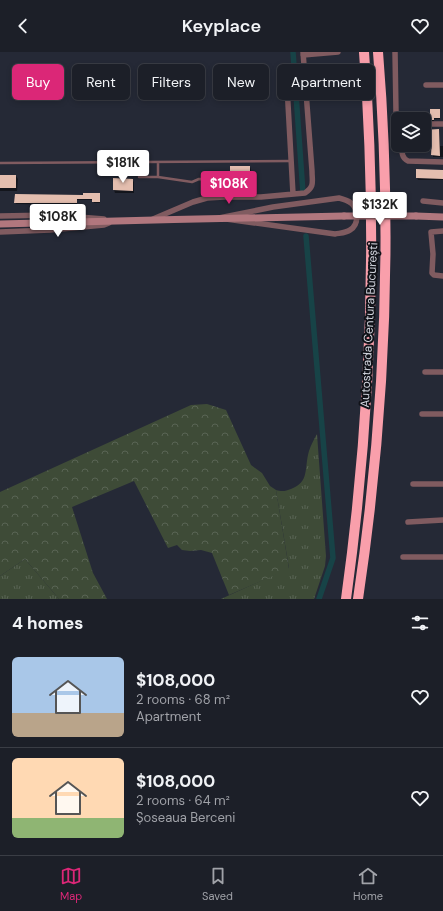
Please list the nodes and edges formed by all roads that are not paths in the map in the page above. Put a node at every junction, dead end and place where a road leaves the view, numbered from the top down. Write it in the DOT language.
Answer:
graph roads {
  1 [pos="338,52"];
  2 [pos="364,52"];
  3 [pos="378,52"];
  4 [pos="395,52"];
  5 [pos="303,53"];
  6 [pos="426,85"];
  7 [pos="443,85"];
  8 [pos="288,100"];
  9 [pos="396,112"];
  10 [pos="431,124"];
  11 [pos="443,124"];
  12 [pos="402,152"];
  13 [pos="292,161"];
  14 [pos="443,162"];
  15 [pos="0,163"];
  16 [pos="158,163"];
  17 [pos="139,177"];
  18 [pos="158,177"];
  19 [pos="237,180"];
  20 [pos="294,194"];
  21 [pos="423,201"];
  22 [pos="443,203"];
  23 [pos="0,216"];
  24 [pos="443,217"];
  25 [pos="219,218"];
  26 [pos="153,219"];
  27 [pos="112,221"];
  28 [pos="0,224"];
  29 [pos="443,231"];
  30 [pos="0,232"];
  31 [pos="443,276"];
  32 [pos="425,372"];
  33 [pos="443,372"];
  34 [pos="422,414"];
  35 [pos="443,414"];
  36 [pos="413,484"];
  37 [pos="443,484"];
  38 [pos="443,520"];
  39 [pos="408,522"];
  40 [pos="443,557"];
  41 [pos="403,558"];
  42 [pos="346,599"];
  43 [pos="358,599"];
  1 -- 5 [label="street"];
  2 -- 42 [label="highway, Autostrada Centura București"];
  3 -- 43 [label="highway, Autostrada Centura București"];
  4 -- 9 [label="street"];
  5 -- 20 [label="street"];
  6 -- 7 [label="street"];
  8 -- 13 [label="street"];
  10 -- 11 [label="street"];
  12 -- 14 [label="street"];
  13 -- 16 [label="lane"];
  13 -- 20 [label="street"];
  15 -- 16 [label="lane"];
  16 -- 18 [label="lane"];
  17 -- 18 [label="lane"];
  18 -- 19 [label="lane"];
  20 -- 26 [label="street"];
  21 -- 22 [label="street"];
  23 -- 27 [label="street"];
  24 -- 25 [label="main road, bridge"];
  25 -- 25 [label="street"];
  25 -- 26 [label="main road"];
  26 -- 27 [label="main road"];
  27 -- 28 [label="main road"];
  27 -- 30 [label="street"];
  29 -- 31 [label="street"];
  32 -- 33 [label="street"];
  34 -- 35 [label="street"];
  36 -- 37 [label="street"];
  38 -- 39 [label="street"];
  40 -- 41 [label="street"];
}
